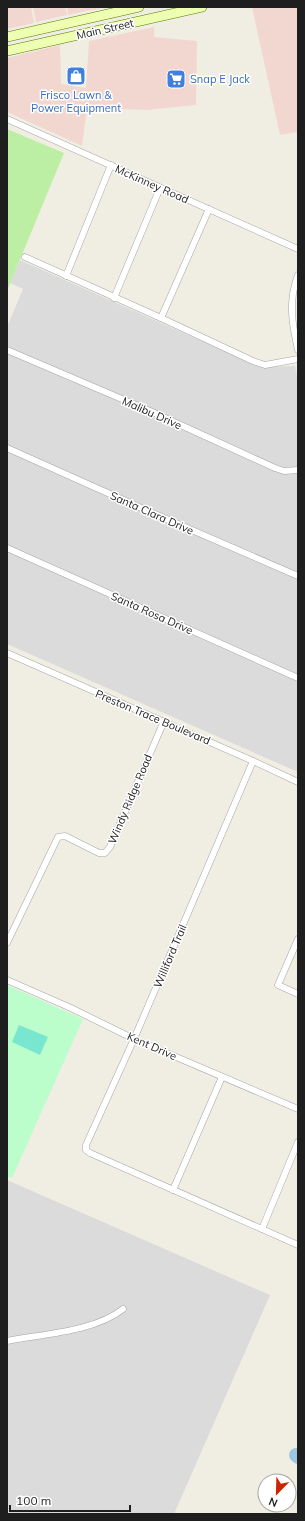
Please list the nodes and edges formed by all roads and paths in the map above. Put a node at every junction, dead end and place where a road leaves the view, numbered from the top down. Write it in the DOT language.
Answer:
graph roads {
  1 [pos="139,7"];
  2 [pos="202,7"];
  3 [pos="120,9"];
  4 [pos="123,25"];
  5 [pos="7,37"];
  6 [pos="7,51"];
  7 [pos="7,119"];
  8 [pos="111,165"];
  9 [pos="160,188"];
  10 [pos="208,209"];
  11 [pos="298,249"];
  12 [pos="25,257"];
  13 [pos="298,275"];
  14 [pos="66,276"];
  15 [pos="114,298"];
  16 [pos="161,318"];
  17 [pos="7,350"];
  18 [pos="298,350"];
  19 [pos="298,359"];
  20 [pos="7,448"];
  21 [pos="298,470"];
  22 [pos="7,548"];
  23 [pos="298,576"];
  24 [pos="7,653"];
  25 [pos="298,678"];
  26 [pos="164,722"];
  27 [pos="254,761"];
  28 [pos="298,782"];
  29 [pos="298,939"];
  30 [pos="7,943"];
  31 [pos="7,980"];
  32 [pos="298,994"];
  33 [pos="134,1040"];
  34 [pos="222,1077"];
  35 [pos="298,1109"];
  36 [pos="298,1142"];
  37 [pos="173,1190"];
  38 [pos="262,1229"];
  39 [pos="298,1245"];
  40 [pos="123,1309"];
  41 [pos="7,1341"];
  1 -- 3 [label="main road, Main Street"];
  2 -- 4 [label="main road, Main Street"];
  3 -- 4 [label="street"];
  3 -- 5 [label="main road, Main Street"];
  4 -- 6 [label="main road, Main Street"];
  7 -- 8 [label="street, McKinney Road"];
  8 -- 9 [label="street, McKinney Road"];
  8 -- 14 [label="street"];
  9 -- 10 [label="street, McKinney Road"];
  9 -- 15 [label="street"];
  10 -- 11 [label="street, McKinney Road"];
  10 -- 16 [label="street"];
  12 -- 14 [label="street"];
  13 -- 18 [label="street"];
  14 -- 15 [label="street"];
  15 -- 16 [label="street"];
  16 -- 19 [label="street"];
  17 -- 21 [label="street, Malibu Drive"];
  20 -- 23 [label="street, Santa Clara Drive"];
  22 -- 25 [label="street, Santa Rosa Drive"];
  24 -- 26 [label="street, Preston Trace Boulevard"];
  26 -- 27 [label="street, Preston Trace Boulevard"];
  26 -- 30 [label="street, Windy Ridge Road"];
  27 -- 28 [label="street, Preston Trace Boulevard"];
  27 -- 33 [label="street, Williford Trail"];
  29 -- 32 [label="street"];
  31 -- 33 [label="street, Kent Drive"];
  33 -- 34 [label="street, Kent Drive"];
  33 -- 37 [label="street, Williford Trail"];
  34 -- 35 [label="street, Kent Drive"];
  34 -- 37 [label="street"];
  36 -- 38 [label="street"];
  37 -- 38 [label="street"];
  38 -- 39 [label="street"];
  40 -- 41 [label="street"];
}
